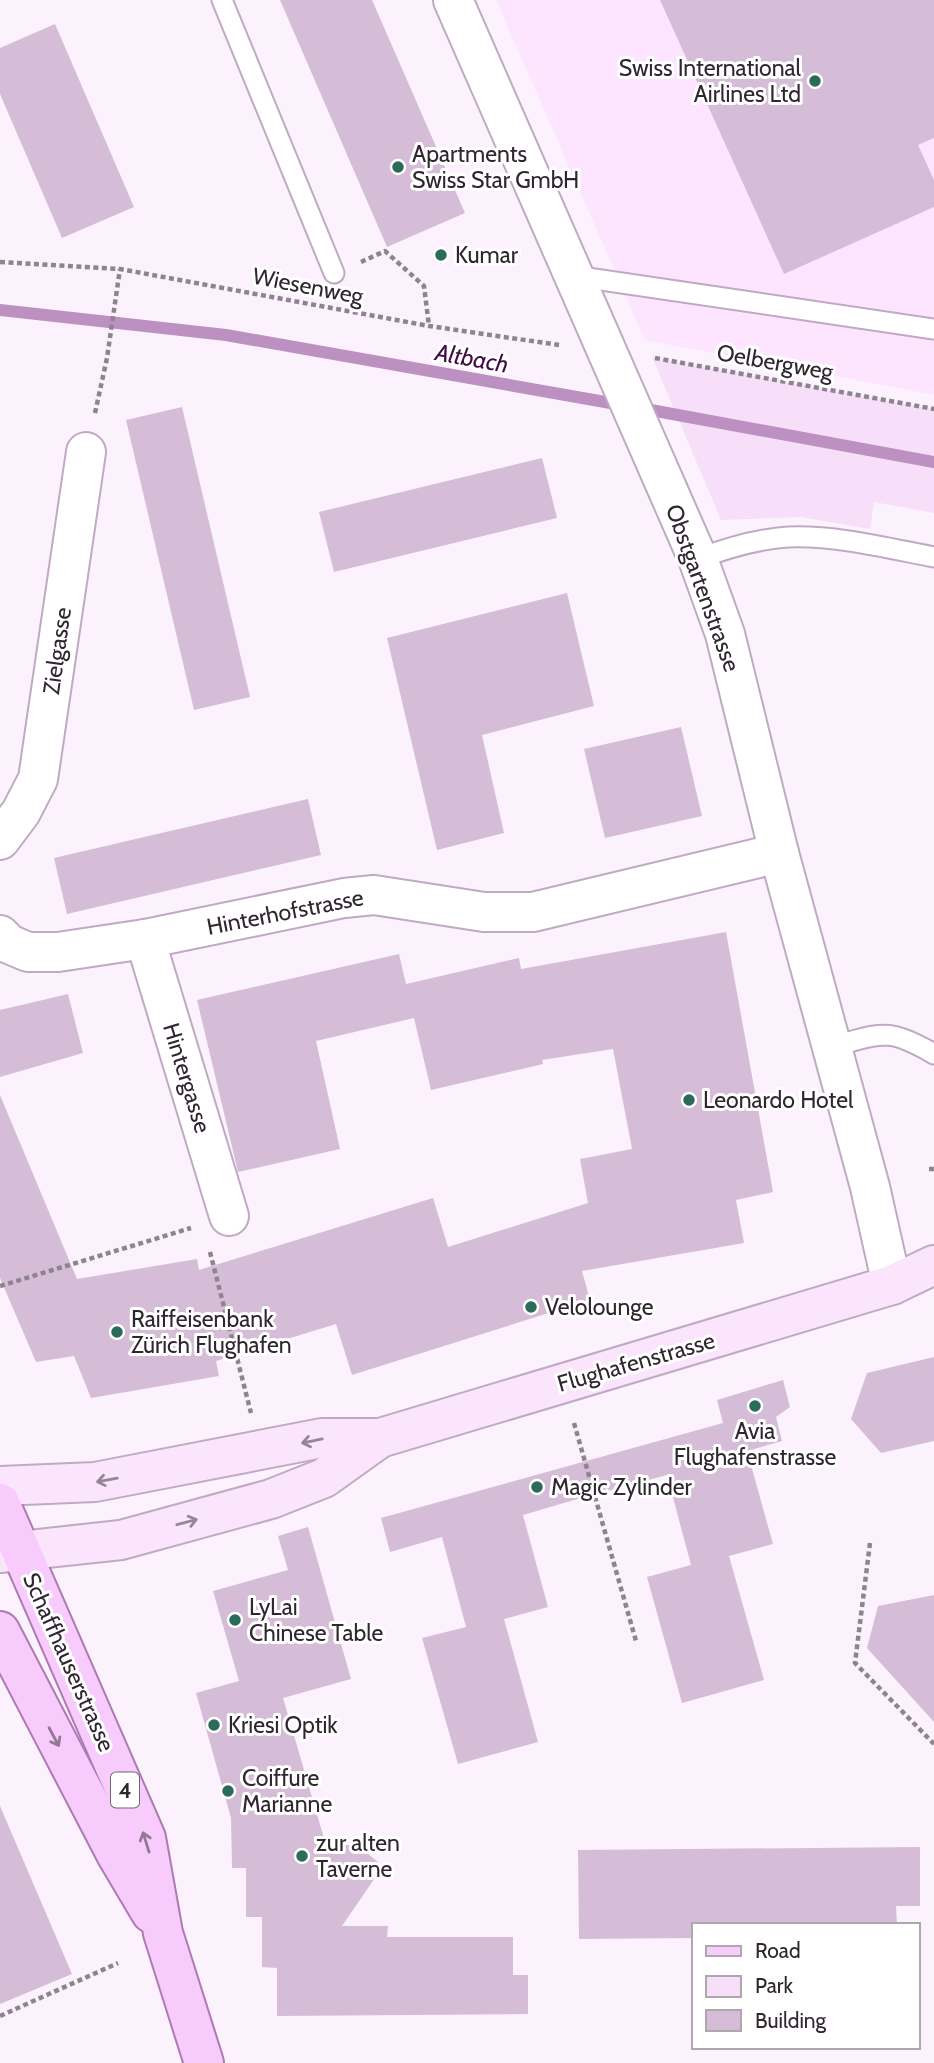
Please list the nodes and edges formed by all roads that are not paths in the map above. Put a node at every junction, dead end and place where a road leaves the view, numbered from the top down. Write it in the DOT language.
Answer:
graph roads {
  1 [pos="222,0"];
  2 [pos="453,0"];
  3 [pos="334,273"];
  4 [pos="573,275"];
  5 [pos="934,329"];
  6 [pos="86,452"];
  7 [pos="934,556"];
  8 [pos="698,559"];
  9 [pos="0,840"];
  10 [pos="779,853"];
  11 [pos="0,935"];
  12 [pos="145,939"];
  13 [pos="830,1047"];
  14 [pos="934,1054"];
  15 [pos="216,1220"];
  16 [pos="934,1265"];
  17 [pos="892,1285"];
  18 [pos="934,1289"];
  19 [pos="380,1438"];
  20 [pos="0,1486"];
  21 [pos="0,1503"];
  22 [pos="10,1552"];
  23 [pos="0,1631"];
  24 [pos="163,1933"];
  25 [pos="204,2063"];
  1 -- 3 [label="lane"];
  2 -- 4 [label="street, Obstgartenstrasse"];
  4 -- 5 [label="lane"];
  4 -- 8 [label="street, Obstgartenstrasse"];
  6 -- 9 [label="street, Zielgasse"];
  7 -- 8 [label="lane"];
  8 -- 10 [label="street, Obstgartenstrasse"];
  10 -- 12 [label="street, Hinterhofstrasse"];
  10 -- 13 [label="street, Obstgartenstrasse"];
  11 -- 12 [label="street, Hinterhofstrasse"];
  12 -- 15 [label="street, Hintergasse"];
  13 -- 14 [label="lane"];
  13 -- 17 [label="street, Obstgartenstrasse"];
  16 -- 17 [label="main road, Flughafenstrasse"];
  17 -- 18 [label="main road, Flughafenstrasse"];
  17 -- 19 [label="main road, Flughafenstrasse"];
  19 -- 20 [label="main road, Flughafenstrasse, one-way"];
  22 -- 19 [label="main road, Flughafenstrasse, one-way"];
  21 -- 22 [label="main road, Schaffhauserstrasse / 4"];
  24 -- 22 [label="main road, Schaffhauserstrasse / 4, one-way"];
  23 -- 24 [label="main road, Schaffhauserstrasse / 4, one-way"];
  24 -- 25 [label="main road, Schaffhauserstrasse / 4"];
}
